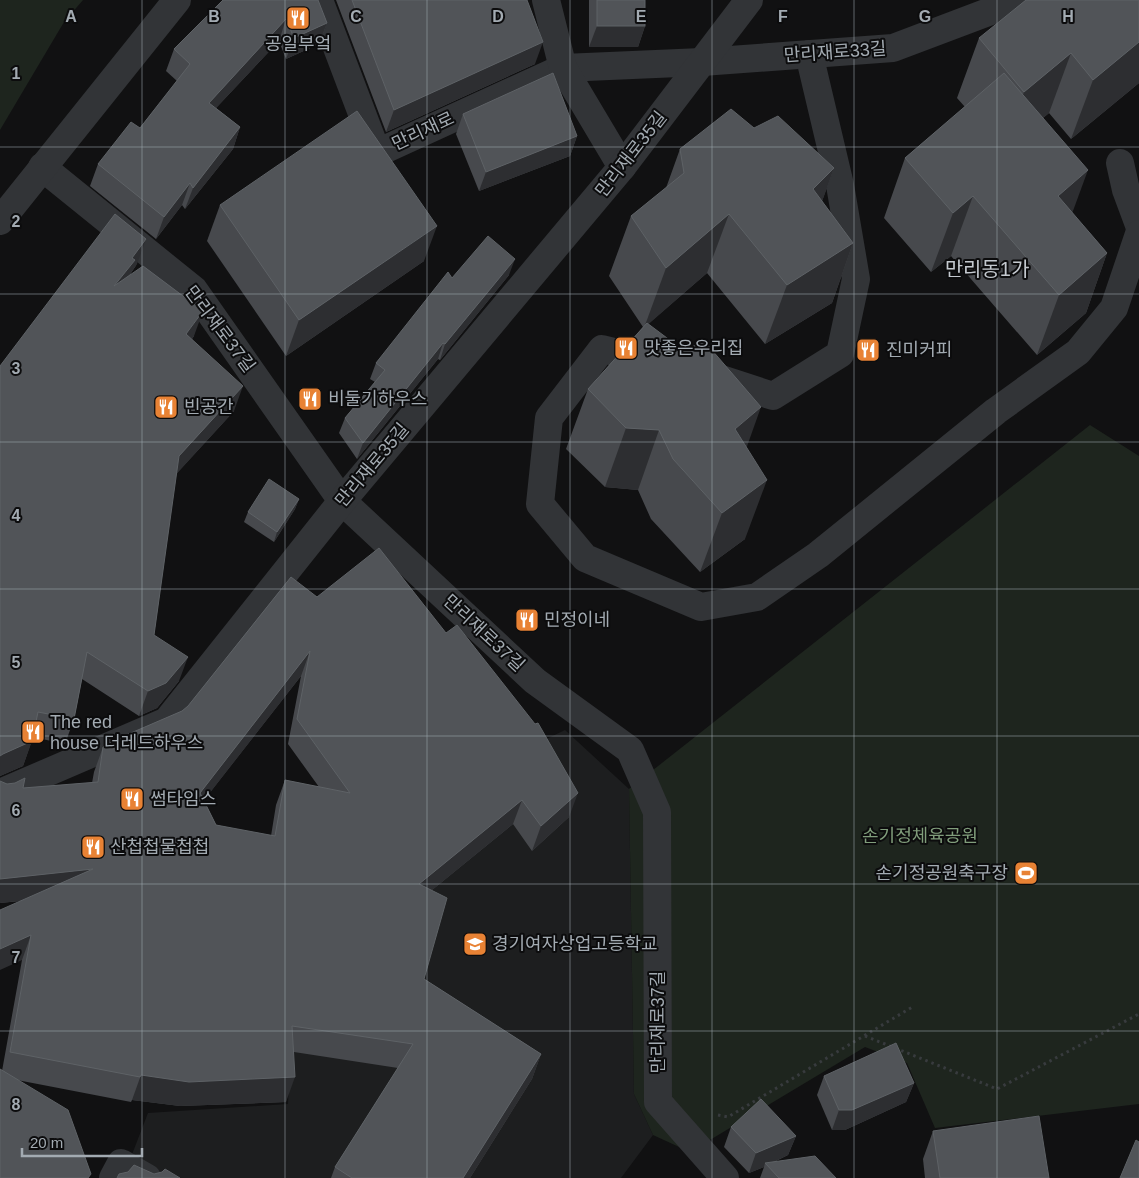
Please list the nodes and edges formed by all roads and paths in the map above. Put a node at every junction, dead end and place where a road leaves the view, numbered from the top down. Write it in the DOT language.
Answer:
graph roads {
  1 [pos="177,0"];
  2 [pos="319,0"];
  3 [pos="546,0"];
  4 [pos="749,0"];
  5 [pos="1020,0"];
  6 [pos="809,54"];
  7 [pos="702,62"];
  8 [pos="562,68"];
  9 [pos="1120,163"];
  10 [pos="622,167"];
  11 [pos="42,168"];
  12 [pos="0,221"];
  13 [pos="1139,225"];
  14 [pos="1139,234"];
  15 [pos="342,501"];
  16 [pos="0,793"];
  17 [pos="914,1006"];
  18 [pos="1139,1014"];
  19 [pos="864,1036"];
  20 [pos="710,1114"];
  21 [pos="113,1178"];
  22 [pos="147,1178"];
  23 [pos="725,1178"];
  1 -- 11 [label="street"];
  2 -- 8 [label="street, 만리재로"];
  3 -- 8 [label="street"];
  4 -- 7 [label="street, 만리재로35길"];
  5 -- 6 [label="street, 만리재로33길"];
  6 -- 7 [label="street, 만리재로33길"];
  6 -- 14 [label="street"];
  7 -- 8 [label="street, 만리재로33길"];
  7 -- 10 [label="street, 만리재로35길"];
  8 -- 10 [label="street"];
  9 -- 13 [label="street"];
  10 -- 15 [label="street, 만리재로35길"];
  11 -- 12 [label="street"];
  11 -- 15 [label="street, 만리재로37길"];
  15 -- 16 [label="street, 만리재로35길"];
  15 -- 23 [label="street, 만리재로37길"];
  17 -- 19 [label="path"];
  18 -- 19 [label="path"];
  19 -- 20 [label="path"];
  21 -- 22 [label="street"];
}
